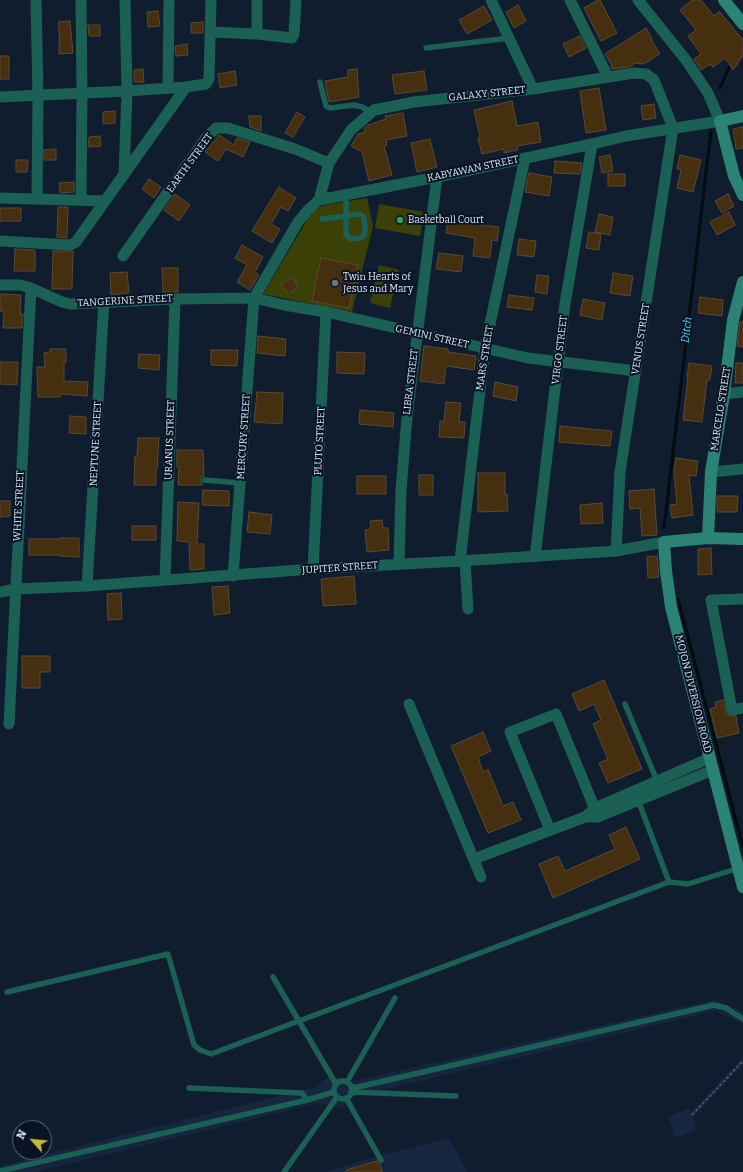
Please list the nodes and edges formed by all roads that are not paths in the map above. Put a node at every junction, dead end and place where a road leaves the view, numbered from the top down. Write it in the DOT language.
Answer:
graph roads {
  1 [pos="36,0"];
  2 [pos="81,0"];
  3 [pos="125,0"];
  4 [pos="169,0"];
  5 [pos="211,0"];
  6 [pos="256,0"];
  7 [pos="296,0"];
  8 [pos="491,0"];
  9 [pos="570,0"];
  10 [pos="638,0"];
  11 [pos="724,0"];
  12 [pos="743,24"];
  13 [pos="211,32"];
  14 [pos="257,34"];
  15 [pos="509,38"];
  16 [pos="426,48"];
  17 [pos="608,77"];
  18 [pos="320,82"];
  19 [pos="186,87"];
  20 [pos="168,88"];
  21 [pos="533,89"];
  22 [pos="127,91"];
  23 [pos="82,94"];
  24 [pos="38,96"];
  25 [pos="0,97"];
  26 [pos="371,112"];
  27 [pos="743,116"];
  28 [pos="720,121"];
  29 [pos="674,128"];
  30 [pos="592,144"];
  31 [pos="525,158"];
  32 [pos="329,163"];
  33 [pos="124,175"];
  34 [pos="437,177"];
  35 [pos="346,194"];
  36 [pos="743,195"];
  37 [pos="0,198"];
  38 [pos="36,199"];
  39 [pos="81,200"];
  40 [pos="319,200"];
  41 [pos="105,201"];
  42 [pos="346,216"];
  43 [pos="322,219"];
  44 [pos="0,241"];
  45 [pos="123,256"];
  46 [pos="743,282"];
  47 [pos="0,285"];
  48 [pos="31,288"];
  49 [pos="254,298"];
  50 [pos="175,299"];
  51 [pos="104,301"];
  52 [pos="326,312"];
  53 [pos="417,333"];
  54 [pos="485,348"];
  55 [pos="558,361"];
  56 [pos="636,371"];
  57 [pos="743,392"];
  58 [pos="724,394"];
  59 [pos="743,469"];
  60 [pos="711,472"];
  61 [pos="204,480"];
  62 [pos="240,483"];
  63 [pos="708,538"];
  64 [pos="743,539"];
  65 [pos="664,542"];
  66 [pos="616,551"];
  67 [pos="535,556"];
  68 [pos="463,561"];
  69 [pos="398,564"];
  70 [pos="313,569"];
  71 [pos="233,576"];
  72 [pos="165,580"];
  73 [pos="88,586"];
  74 [pos="15,589"];
  75 [pos="0,592"];
  76 [pos="743,599"];
  77 [pos="468,609"];
  78 [pos="6,692"];
  79 [pos="409,704"];
  80 [pos="625,704"];
  81 [pos="743,708"];
  82 [pos="9,724"];
  83 [pos="711,764"];
  84 [pos="656,781"];
  85 [pos="638,800"];
  86 [pos="596,812"];
  87 [pos="550,830"];
  88 [pos="474,860"];
  89 [pos="741,868"];
  90 [pos="481,877"];
  91 [pos="669,882"];
  92 [pos="743,887"];
  93 [pos="273,977"];
  94 [pos="7,992"];
  95 [pos="395,998"];
  96 [pos="743,1019"];
  97 [pos="299,1021"];
  98 [pos="336,1084"];
  99 [pos="350,1087"];
  100 [pos="189,1088"];
  101 [pos="336,1095"];
  102 [pos="456,1096"];
  103 [pos="346,1098"];
  104 [pos="307,1100"];
  105 [pos="381,1160"];
  106 [pos="0,1171"];
  107 [pos="284,1172"];
  1 -- 24 [label="street"];
  2 -- 23 [label="street"];
  3 -- 22 [label="street"];
  4 -- 20 [label="street"];
  5 -- 13 [label="street"];
  6 -- 14 [label="street"];
  7 -- 14 [label="street"];
  8 -- 15 [label="street"];
  9 -- 17 [label="street"];
  10 -- 28 [label="street"];
  11 -- 12 [label="street"];
  13 -- 14 [label="street"];
  13 -- 19 [label="street"];
  15 -- 16 [label="lane"];
  15 -- 21 [label="street"];
  17 -- 21 [label="street, GALAXY STREET"];
  17 -- 29 [label="street, GALAXY STREET"];
  18 -- 26 [label="lane"];
  19 -- 20 [label="street"];
  19 -- 33 [label="street"];
  20 -- 22 [label="street"];
  21 -- 26 [label="street, GALAXY STREET"];
  22 -- 23 [label="street"];
  22 -- 33 [label="street"];
  23 -- 24 [label="street"];
  23 -- 39 [label="street"];
  24 -- 25 [label="street"];
  24 -- 38 [label="street"];
  26 -- 32 [label="street, GALAXY STREET"];
  27 -- 28 [label="street, KABYAWAN STREET"];
  28 -- 29 [label="street, KABYAWAN STREET"];
  28 -- 36 [label="street"];
  29 -- 30 [label="street, KABYAWAN STREET"];
  29 -- 56 [label="street, VENUS STREET"];
  30 -- 31 [label="street, KABYAWAN STREET"];
  30 -- 55 [label="street, VIRGO STREET"];
  31 -- 34 [label="street, KABYAWAN STREET"];
  31 -- 54 [label="street, MARS STREET"];
  32 -- 40 [label="street, GALAXY STREET"];
  32 -- 45 [label="street, EARTH STREET"];
  33 -- 41 [label="street"];
  34 -- 35 [label="street, KABYAWAN STREET"];
  34 -- 53 [label="street, LIBRA STREET"];
  35 -- 40 [label="street, KABYAWAN STREET"];
  35 -- 42 [label="lane"];
  37 -- 38 [label="street"];
  38 -- 39 [label="street"];
  39 -- 41 [label="street"];
  40 -- 49 [label="street"];
  41 -- 44 [label="street"];
  42 -- 42 [label="lane"];
  42 -- 43 [label="lane"];
  46 -- 58 [label="street, MARCELO STREET"];
  47 -- 48 [label="street, TANGERINE STREET"];
  48 -- 51 [label="street, TANGERINE STREET"];
  48 -- 74 [label="street, WHITE STREET"];
  49 -- 50 [label="street, TANGERINE STREET"];
  49 -- 52 [label="street, GEMINI STREET"];
  49 -- 62 [label="street, MERCURY STREET"];
  50 -- 51 [label="street, TANGERINE STREET"];
  50 -- 72 [label="street, URANUS STREET"];
  51 -- 73 [label="street, NEPTUNE STREET"];
  52 -- 53 [label="street, GEMINI STREET"];
  52 -- 70 [label="street, PLUTO STREET"];
  53 -- 54 [label="street, GEMINI STREET"];
  53 -- 69 [label="street, LIBRA STREET"];
  54 -- 55 [label="street, GEMINI STREET"];
  54 -- 68 [label="street, MARS STREET"];
  55 -- 56 [label="street, GEMINI STREET"];
  55 -- 67 [label="street, VIRGO STREET"];
  56 -- 66 [label="street, VENUS STREET"];
  57 -- 58 [label="street"];
  58 -- 60 [label="street, MARCELO STREET"];
  59 -- 60 [label="street"];
  60 -- 63 [label="street, MARCELO STREET"];
  61 -- 62 [label="lane"];
  62 -- 71 [label="street, MERCURY STREET"];
  63 -- 64 [label="street"];
  63 -- 65 [label="street"];
  65 -- 66 [label="street, JUPITER STREET"];
  65 -- 83 [label="street, MOJON DIVERSION ROAD"];
  66 -- 67 [label="street, JUPITER STREET"];
  67 -- 68 [label="street, JUPITER STREET"];
  68 -- 69 [label="street, JUPITER STREET"];
  68 -- 77 [label="street, MARS STREET"];
  69 -- 70 [label="street, JUPITER STREET"];
  70 -- 71 [label="street, JUPITER STREET"];
  71 -- 72 [label="street, JUPITER STREET"];
  72 -- 73 [label="street, JUPITER STREET"];
  73 -- 74 [label="street, JUPITER STREET"];
  74 -- 75 [label="street, JUPITER STREET"];
  74 -- 78 [label="street, WHITE STREET"];
  76 -- 81 [label="street"];
  78 -- 82 [label="street, WHITE STREET"];
  79 -- 88 [label="street"];
  80 -- 84 [label="lane"];
  83 -- 84 [label="street"];
  83 -- 85 [label="street"];
  83 -- 89 [label="street, MOJON DIVERSION ROAD"];
  84 -- 86 [label="street"];
  85 -- 86 [label="street"];
  85 -- 91 [label="lane"];
  86 -- 87 [label="street"];
  86 -- 87 [label="street"];
  87 -- 88 [label="street"];
  88 -- 90 [label="street"];
  89 -- 91 [label="lane"];
  89 -- 92 [label="street, MOJON DIVERSION ROAD"];
  91 -- 97 [label="lane"];
  93 -- 97 [label="lane"];
  94 -- 97 [label="lane"];
  95 -- 99 [label="lane"];
  96 -- 99 [label="lane"];
  97 -- 98 [label="lane"];
  98 -- 99 [label="lane"];
  98 -- 101 [label="lane"];
  99 -- 102 [label="lane"];
  99 -- 103 [label="lane"];
  100 -- 104 [label="lane"];
  101 -- 103 [label="lane"];
  101 -- 104 [label="lane"];
  101 -- 107 [label="lane"];
  103 -- 105 [label="lane"];
  104 -- 106 [label="lane"];
}
